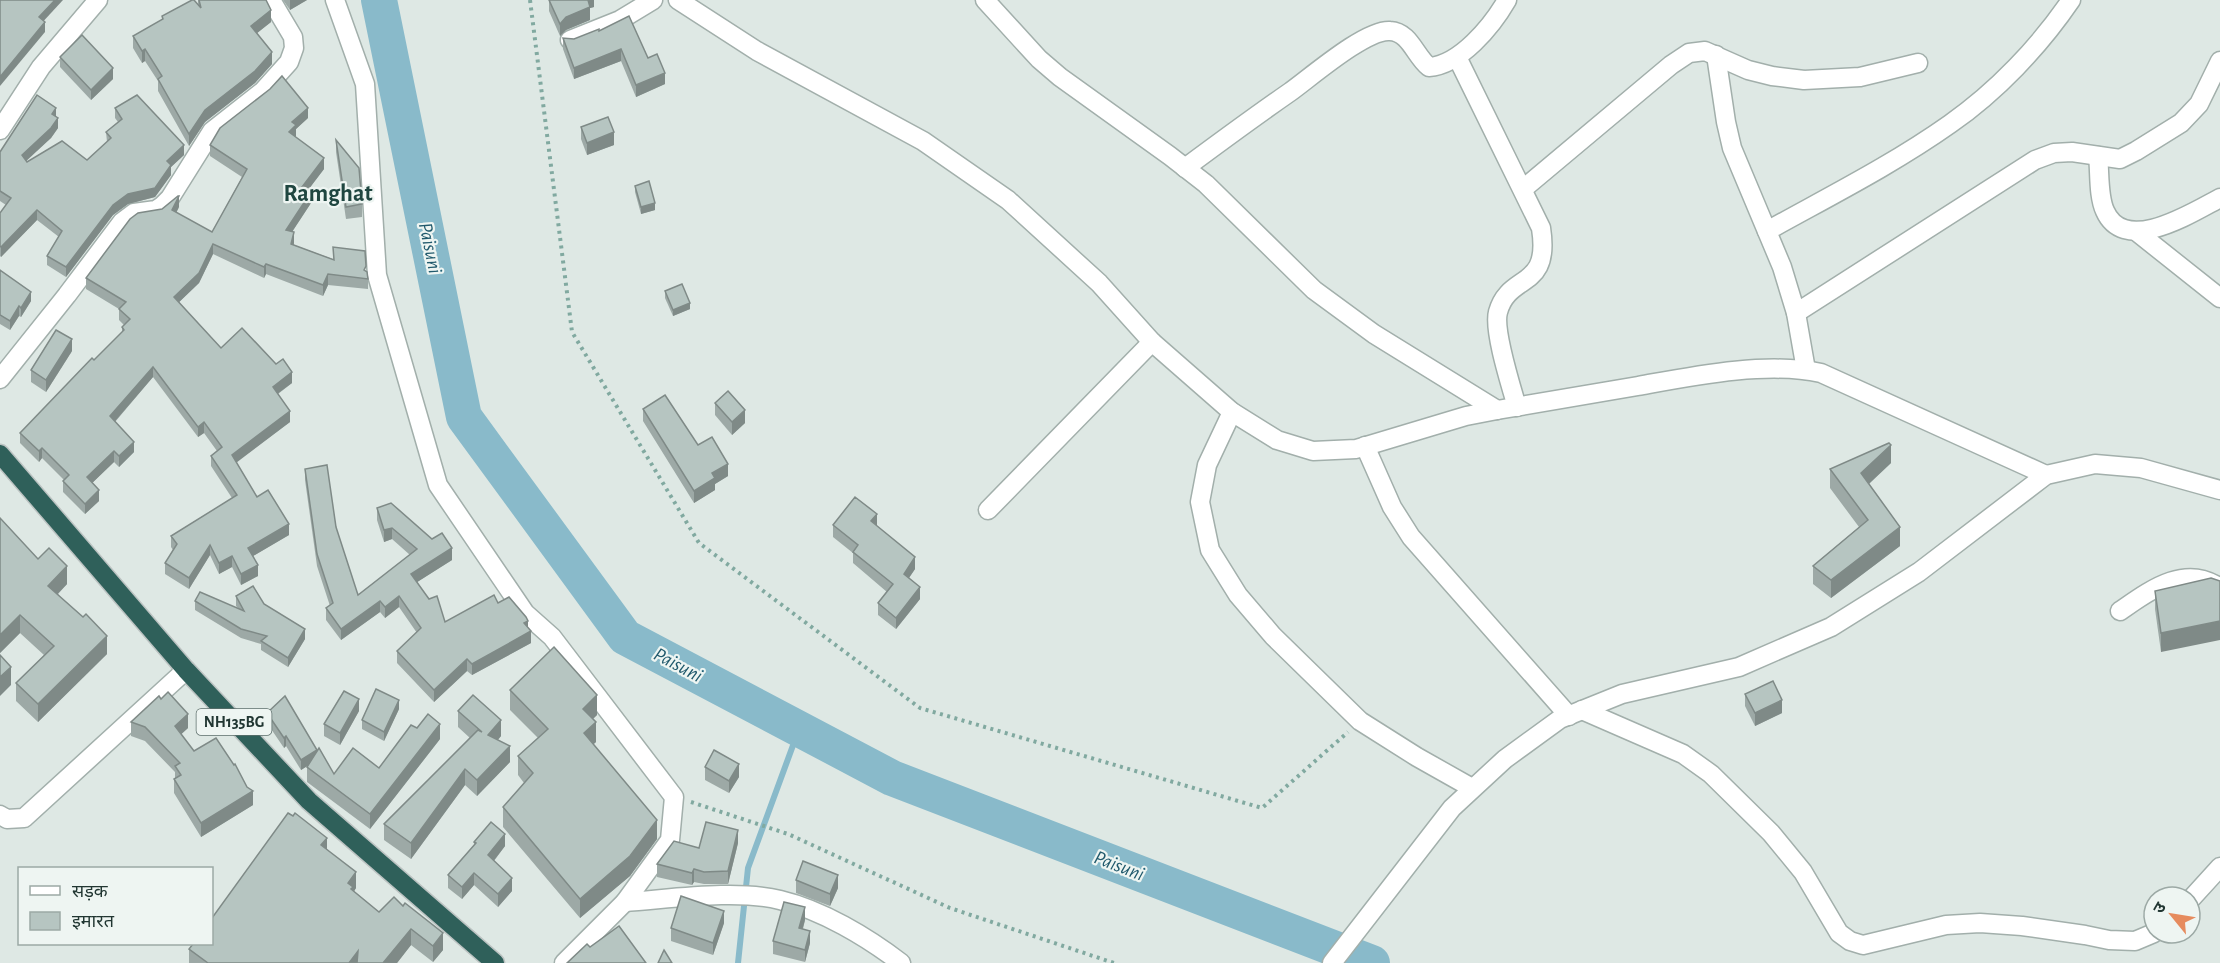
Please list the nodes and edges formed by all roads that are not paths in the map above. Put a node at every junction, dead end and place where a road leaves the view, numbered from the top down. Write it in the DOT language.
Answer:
graph roads {
  1 [pos="98,0"];
  2 [pos="272,0"];
  3 [pos="335,0"];
  4 [pos="653,0"];
  5 [pos="678,0"];
  6 [pos="985,0"];
  7 [pos="1507,0"];
  8 [pos="2071,0"];
  9 [pos="570,40"];
  10 [pos="1716,55"];
  11 [pos="1457,57"];
  12 [pos="2220,61"];
  13 [pos="1917,63"];
  14 [pos="2,124"];
  15 [pos="2098,156"];
  16 [pos="1185,168"];
  17 [pos="1522,189"];
  18 [pos="2220,198"];
  19 [pos="1767,231"];
  20 [pos="2138,232"];
  21 [pos="2220,298"];
  22 [pos="1796,314"];
  23 [pos="1152,342"];
  24 [pos="1806,370"];
  25 [pos="0,379"];
  26 [pos="1517,406"];
  27 [pos="1497,410"];
  28 [pos="1232,412"];
  29 [pos="1365,446"];
  30 [pos="0,454"];
  31 [pos="2046,475"];
  32 [pos="2220,490"];
  33 [pos="988,510"];
  34 [pos="2220,588"];
  35 [pos="2120,611"];
  36 [pos="186,670"];
  37 [pos="1576,713"];
  38 [pos="1472,788"];
  39 [pos="0,815"];
  40 [pos="2220,867"];
  41 [pos="2202,887"];
  42 [pos="625,902"];
  43 [pos="2142,938"];
  44 [pos="495,963"];
  45 [pos="564,963"];
  46 [pos="901,963"];
  47 [pos="1332,963"];
  1 -- 14 [label="street"];
  2 -- 25 [label="street"];
  3 -- 42 [label="street"];
  4 -- 9 [label="street"];
  5 -- 23 [label="street"];
  6 -- 16 [label="street"];
  7 -- 11 [label="street"];
  8 -- 19 [label="street"];
  10 -- 13 [label="street"];
  10 -- 17 [label="street"];
  10 -- 19 [label="street"];
  11 -- 16 [label="street"];
  11 -- 17 [label="street"];
  12 -- 15 [label="street"];
  15 -- 20 [label="street"];
  15 -- 22 [label="street"];
  16 -- 27 [label="street"];
  17 -- 26 [label="street"];
  18 -- 20 [label="street"];
  19 -- 22 [label="street"];
  20 -- 21 [label="street"];
  22 -- 24 [label="street"];
  23 -- 28 [label="street"];
  23 -- 33 [label="street"];
  24 -- 26 [label="street"];
  24 -- 31 [label="street"];
  26 -- 27 [label="street"];
  27 -- 29 [label="street"];
  28 -- 29 [label="street"];
  28 -- 38 [label="street"];
  29 -- 37 [label="street"];
  30 -- 36 [label="highway, NH135BG"];
  31 -- 32 [label="street"];
  31 -- 37 [label="street"];
  34 -- 35 [label="street"];
  36 -- 39 [label="street"];
  36 -- 44 [label="highway, NH135BG"];
  37 -- 38 [label="street"];
  37 -- 43 [label="street"];
  38 -- 47 [label="street"];
  40 -- 41 [label="street"];
  42 -- 45 [label="street"];
  42 -- 46 [label="street"];
}
